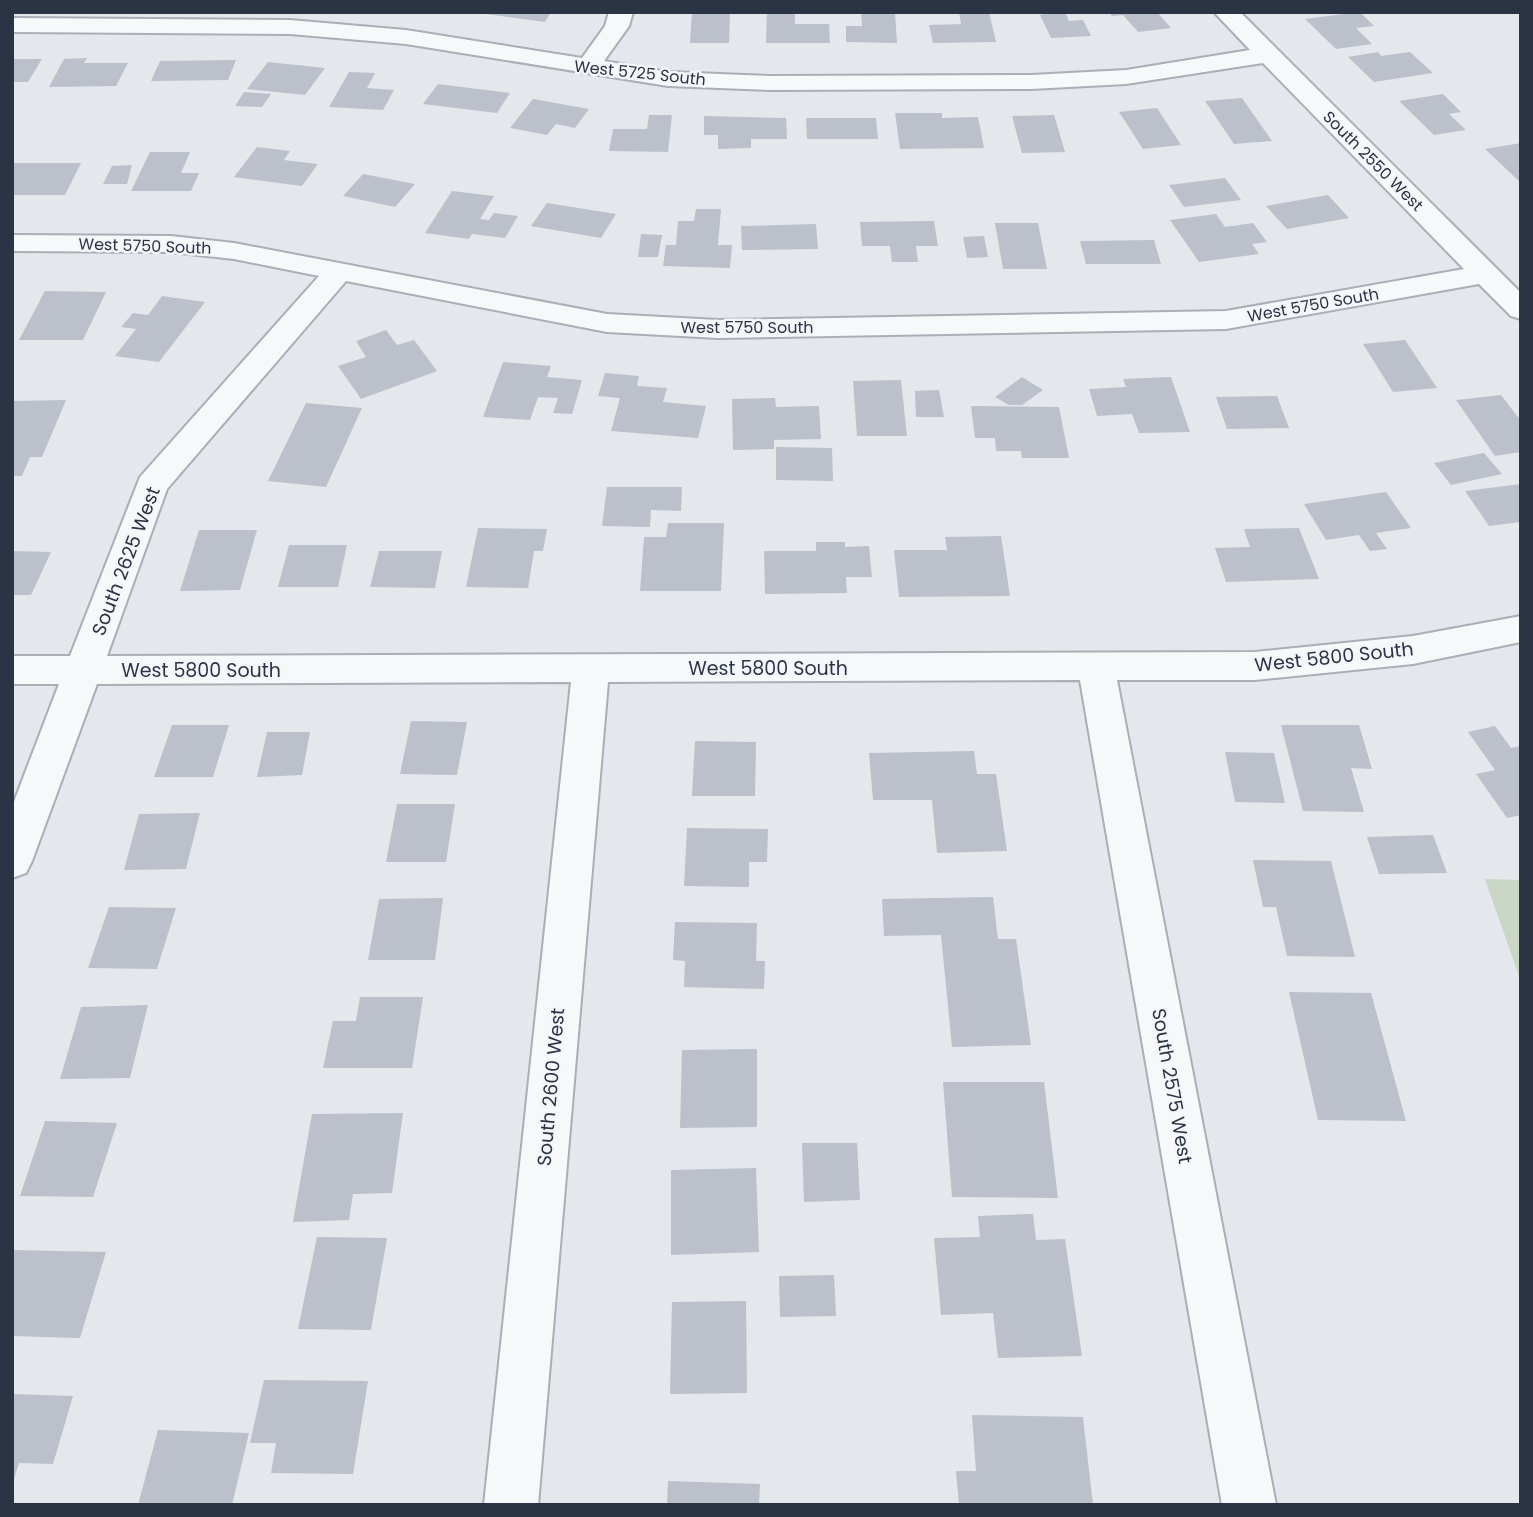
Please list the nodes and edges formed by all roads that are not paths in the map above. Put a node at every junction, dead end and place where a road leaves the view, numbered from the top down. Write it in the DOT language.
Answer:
graph roads {
  1 [pos="621,12"];
  2 [pos="1226,12"];
  3 [pos="209,19"];
  4 [pos="12,25"];
  5 [pos="1268,55"];
  6 [pos="587,68"];
  7 [pos="12,243"];
  8 [pos="340,271"];
  9 [pos="1485,274"];
  10 [pos="1521,310"];
  11 [pos="1521,629"];
  12 [pos="1096,667"];
  13 [pos="591,668"];
  14 [pos="12,670"];
  15 [pos="84,670"];
  16 [pos="12,861"];
  17 [pos="511,1505"];
  18 [pos="1249,1505"];
  1 -- 6 [label="street"];
  2 -- 5 [label="street, South 2550 West"];
  3 -- 4 [label="street, West 5725 South"];
  3 -- 6 [label="street, West 5725 South"];
  5 -- 6 [label="street, West 5725 South"];
  5 -- 9 [label="street, South 2550 West"];
  7 -- 8 [label="street, West 5750 South"];
  8 -- 9 [label="street, West 5750 South"];
  8 -- 15 [label="street, South 2625 West"];
  9 -- 10 [label="street, South 2550 West"];
  11 -- 12 [label="street, West 5800 South"];
  12 -- 13 [label="street, West 5800 South"];
  12 -- 18 [label="street, South 2575 West"];
  13 -- 15 [label="street, West 5800 South"];
  13 -- 17 [label="street, South 2600 West"];
  14 -- 15 [label="street, West 5800 South"];
  15 -- 16 [label="street, South 2625 West"];
}
